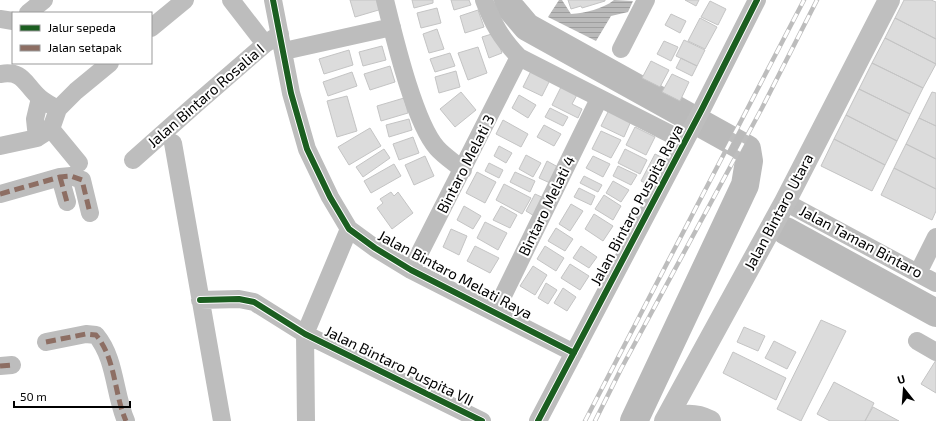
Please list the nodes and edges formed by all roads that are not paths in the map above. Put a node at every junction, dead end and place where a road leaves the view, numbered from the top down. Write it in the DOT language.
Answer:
graph roads {
  1 [pos="44,0"];
  2 [pos="185,0"];
  3 [pos="231,0"];
  4 [pos="273,0"];
  5 [pos="385,0"];
  6 [pos="484,0"];
  7 [pos="646,0"];
  8 [pos="757,0"];
  9 [pos="889,0"];
  10 [pos="29,12"];
  11 [pos="0,19"];
  12 [pos="12,21"];
  13 [pos="152,27"];
  14 [pos="392,27"];
  15 [pos="282,42"];
  16 [pos="265,44"];
  17 [pos="621,49"];
  18 [pos="519,57"];
  19 [pos="109,64"];
  20 [pos="0,74"];
  21 [pos="40,98"];
  22 [pos="599,99"];
  23 [pos="58,109"];
  24 [pos="44,134"];
  25 [pos="687,136"];
  26 [pos="173,143"];
  27 [pos="0,146"];
  28 [pos="133,160"];
  29 [pos="79,163"];
  30 [pos="464,170"];
  31 [pos="60,177"];
  32 [pos="0,194"];
  33 [pos="67,202"];
  34 [pos="785,202"];
  35 [pos="90,213"];
  36 [pos="349,229"];
  37 [pos="936,237"];
  38 [pos="411,270"];
  39 [pos="918,273"];
  40 [pos="936,283"];
  41 [pos="200,300"];
  42 [pos="495,312"];
  43 [pos="305,334"];
  44 [pos="917,341"];
  45 [pos="46,342"];
  46 [pos="936,352"];
  47 [pos="574,353"];
  48 [pos="688,378"];
  49 [pos="706,419"];
  50 [pos="126,421"];
  51 [pos="222,421"];
  52 [pos="306,421"];
  53 [pos="482,421"];
  54 [pos="538,421"];
  55 [pos="665,421"];
  56 [pos="668,421"];
  1 -- 10 [label="street"];
  2 -- 13 [label="street"];
  3 -- 16 [label="street"];
  4 -- 15 [label="street, Jalan Bintaro Melati Raya"];
  5 -- 14 [label="street"];
  6 -- 18 [label="street"];
  7 -- 17 [label="street"];
  8 -- 25 [label="street, Jalan Bintaro Puspita Raya"];
  9 -- 34 [label="main road, Jalan Bintaro Utara"];
  11 -- 12 [label="street"];
  14 -- 15 [label="street"];
  14 -- 30 [label="street"];
  15 -- 16 [label="street, Jalan Bintaro Rosalia I"];
  15 -- 36 [label="street, Jalan Bintaro Melati Raya"];
  16 -- 28 [label="street, Jalan Bintaro Rosalia I"];
  18 -- 22 [label="street"];
  18 -- 30 [label="street, Bintaro Melati 3"];
  19 -- 23 [label="street"];
  20 -- 21 [label="street"];
  21 -- 23 [label="street"];
  21 -- 24 [label="street"];
  22 -- 25 [label="street"];
  22 -- 42 [label="street, Bintaro Melati 4"];
  23 -- 24 [label="street"];
  24 -- 27 [label="street"];
  24 -- 29 [label="street"];
  25 -- 47 [label="street, Jalan Bintaro Puspita Raya"];
  26 -- 41 [label="street, Jalan Bintaro Rosalia I"];
  30 -- 38 [label="street, Bintaro Melati 3"];
  31 -- 32 [label="street"];
  31 -- 33 [label="street"];
  31 -- 35 [label="street"];
  34 -- 39 [label="street, Jalan Taman Bintaro"];
  34 -- 48 [label="main road, Jalan Bintaro Utara"];
  36 -- 38 [label="street, Jalan Bintaro Melati Raya"];
  36 -- 43 [label="street"];
  37 -- 39 [label="street"];
  38 -- 42 [label="street, Jalan Bintaro Melati Raya"];
  39 -- 40 [label="street, Jalan Taman Bintaro"];
  41 -- 43 [label="street, Jalan Bintaro Puspita VII"];
  41 -- 51 [label="street, Jalan Bintaro Rosalia I"];
  42 -- 47 [label="street, Jalan Bintaro Melati Raya"];
  43 -- 52 [label="street"];
  43 -- 53 [label="street, Jalan Bintaro Puspita VII"];
  44 -- 46 [label="street"];
  45 -- 50 [label="street"];
  47 -- 54 [label="street, Jalan Bintaro Puspita Raya"];
  48 -- 49 [label="main road"];
  48 -- 55 [label="main road, Jalan Bintaro Utara"];
  49 -- 56 [label="main road"];
}
